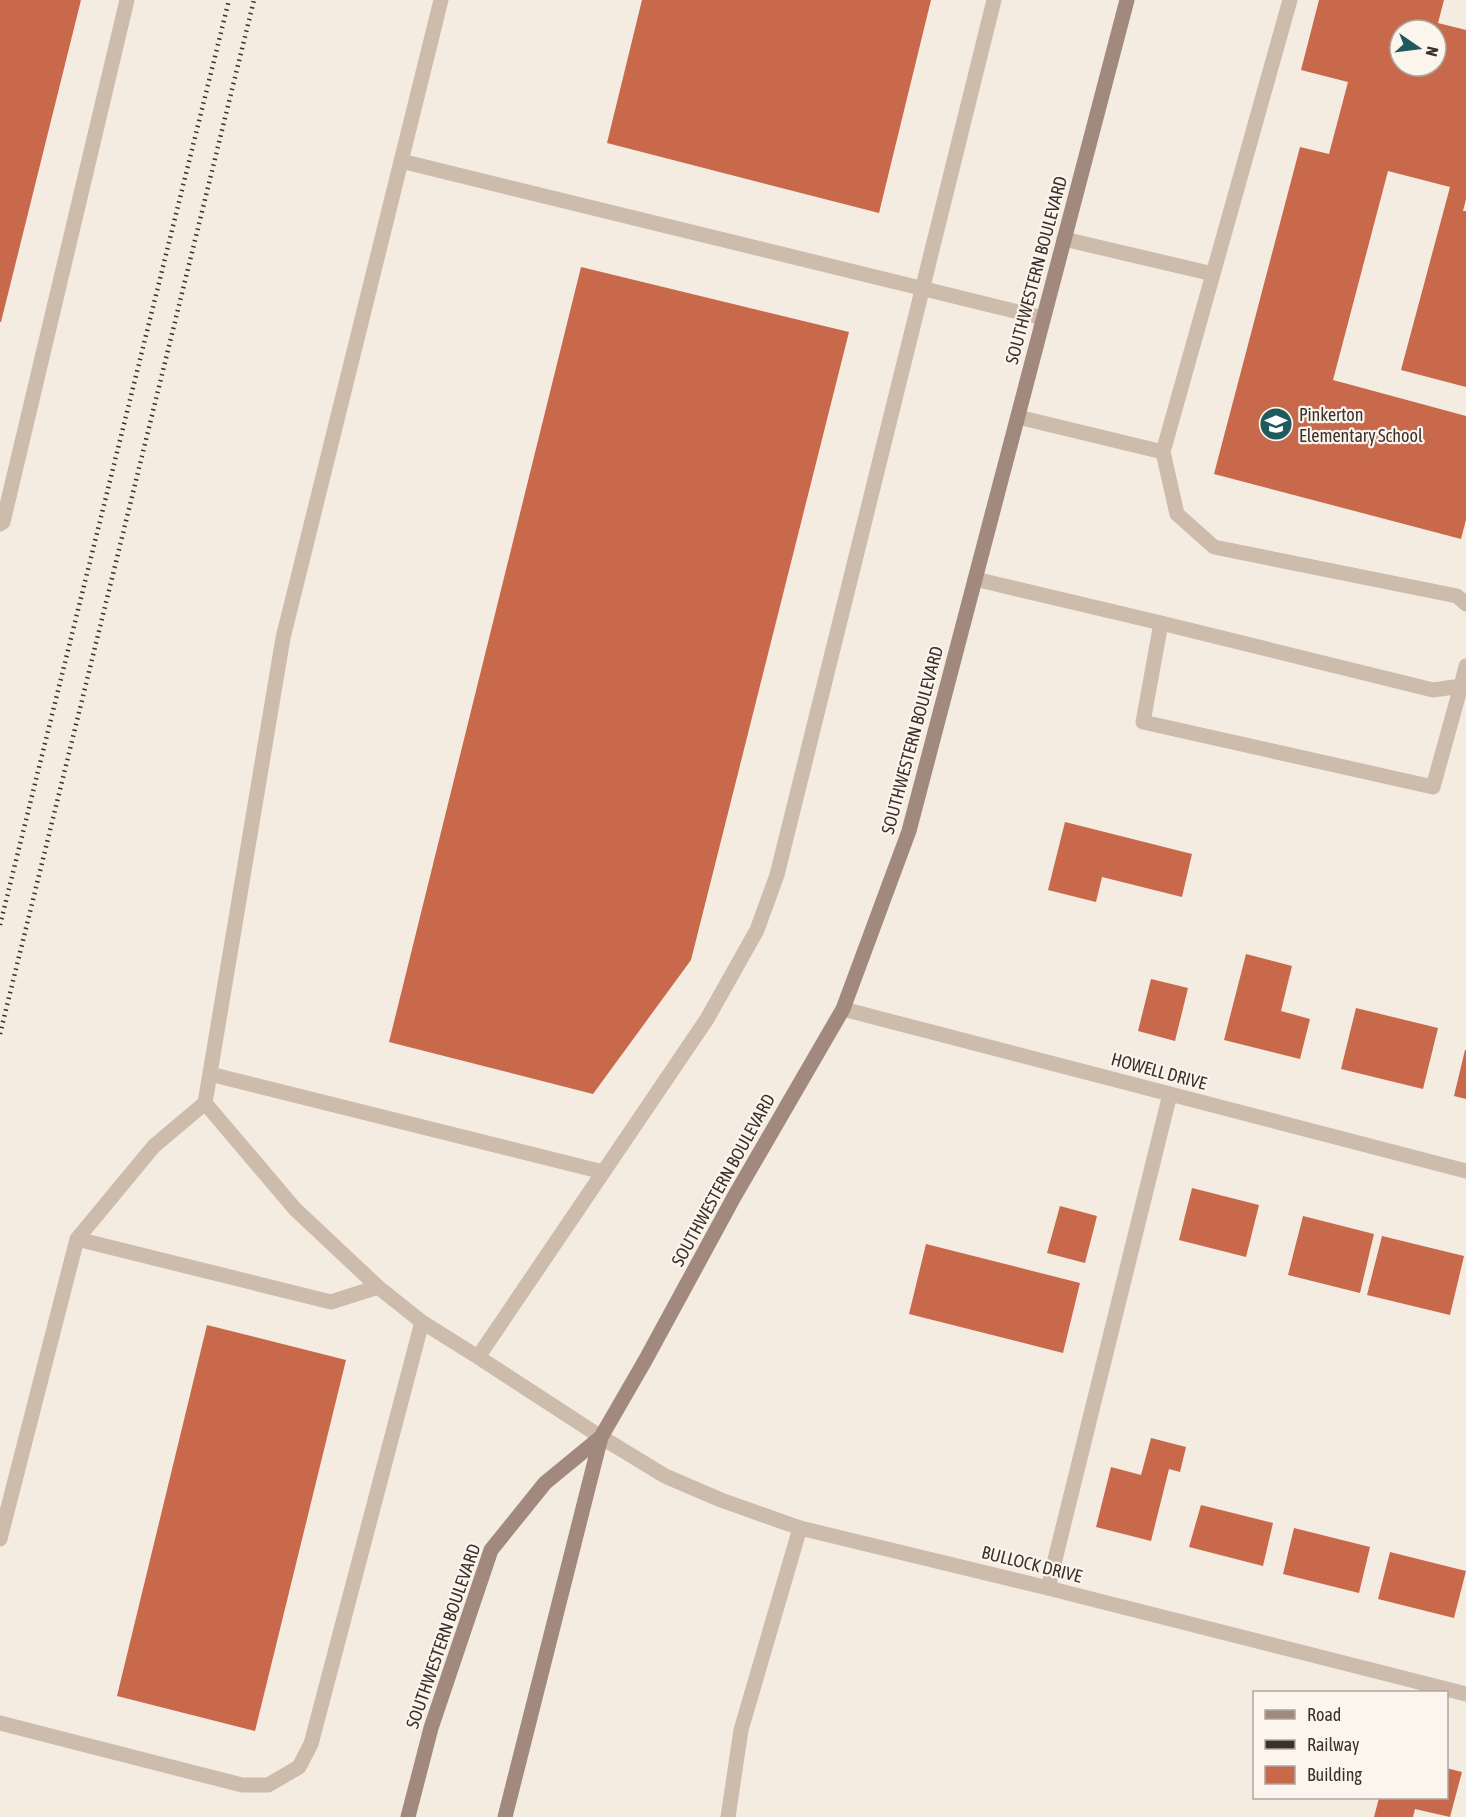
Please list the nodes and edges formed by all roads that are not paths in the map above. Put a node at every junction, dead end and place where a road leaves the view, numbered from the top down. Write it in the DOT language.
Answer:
graph roads {
  1 [pos="127,0"];
  2 [pos="441,0"];
  3 [pos="994,0"];
  4 [pos="1127,0"];
  5 [pos="1290,0"];
  6 [pos="401,161"];
  7 [pos="1064,239"];
  8 [pos="1213,274"];
  9 [pos="922,288"];
  10 [pos="1043,318"];
  11 [pos="1018,417"];
  12 [pos="1163,452"];
  13 [pos="0,524"];
  14 [pos="975,579"];
  15 [pos="1466,604"];
  16 [pos="1161,623"];
  17 [pos="1466,666"];
  18 [pos="1461,686"];
  19 [pos="843,1009"];
  20 [pos="210,1074"];
  21 [pos="1170,1095"];
  22 [pos="205,1103"];
  23 [pos="603,1172"];
  24 [pos="1466,1172"];
  25 [pos="77,1239"];
  26 [pos="378,1287"];
  27 [pos="422,1323"];
  28 [pos="478,1357"];
  29 [pos="601,1437"];
  30 [pos="800,1528"];
  31 [pos="0,1539"];
  32 [pos="1048,1588"];
  33 [pos="1466,1694"];
  34 [pos="0,1724"];
  35 [pos="408,1817"];
  36 [pos="505,1817"];
  37 [pos="728,1817"];
  1 -- 13 [label="street"];
  2 -- 6 [label="street"];
  3 -- 9 [label="street"];
  4 -- 7 [label="street, SOUTHWESTERN BOULEVARD"];
  5 -- 8 [label="street"];
  6 -- 9 [label="street"];
  6 -- 20 [label="street"];
  7 -- 8 [label="street"];
  7 -- 10 [label="street, SOUTHWESTERN BOULEVARD"];
  8 -- 12 [label="street"];
  9 -- 10 [label="street"];
  9 -- 23 [label="street"];
  10 -- 11 [label="street, SOUTHWESTERN BOULEVARD"];
  11 -- 12 [label="street"];
  11 -- 14 [label="street, SOUTHWESTERN BOULEVARD"];
  12 -- 15 [label="street"];
  14 -- 16 [label="street"];
  14 -- 19 [label="street, SOUTHWESTERN BOULEVARD"];
  16 -- 18 [label="street"];
  16 -- 18 [label="street"];
  17 -- 18 [label="street"];
  19 -- 21 [label="street, HOWELL DRIVE"];
  19 -- 29 [label="street, SOUTHWESTERN BOULEVARD"];
  20 -- 22 [label="street"];
  20 -- 23 [label="street"];
  21 -- 24 [label="street, HOWELL DRIVE"];
  21 -- 32 [label="street"];
  22 -- 25 [label="street"];
  22 -- 26 [label="street, BULLOCK DRIVE"];
  23 -- 28 [label="street"];
  25 -- 26 [label="street"];
  25 -- 31 [label="street"];
  26 -- 27 [label="street, BULLOCK DRIVE"];
  27 -- 28 [label="street, BULLOCK DRIVE"];
  27 -- 34 [label="street"];
  28 -- 29 [label="street, BULLOCK DRIVE"];
  29 -- 30 [label="street, BULLOCK DRIVE"];
  29 -- 35 [label="street, SOUTHWESTERN BOULEVARD"];
  29 -- 36 [label="street, SOUTHWESTERN BOULEVARD"];
  30 -- 32 [label="street, BULLOCK DRIVE"];
  30 -- 37 [label="street"];
  32 -- 33 [label="street, BULLOCK DRIVE"];
}
